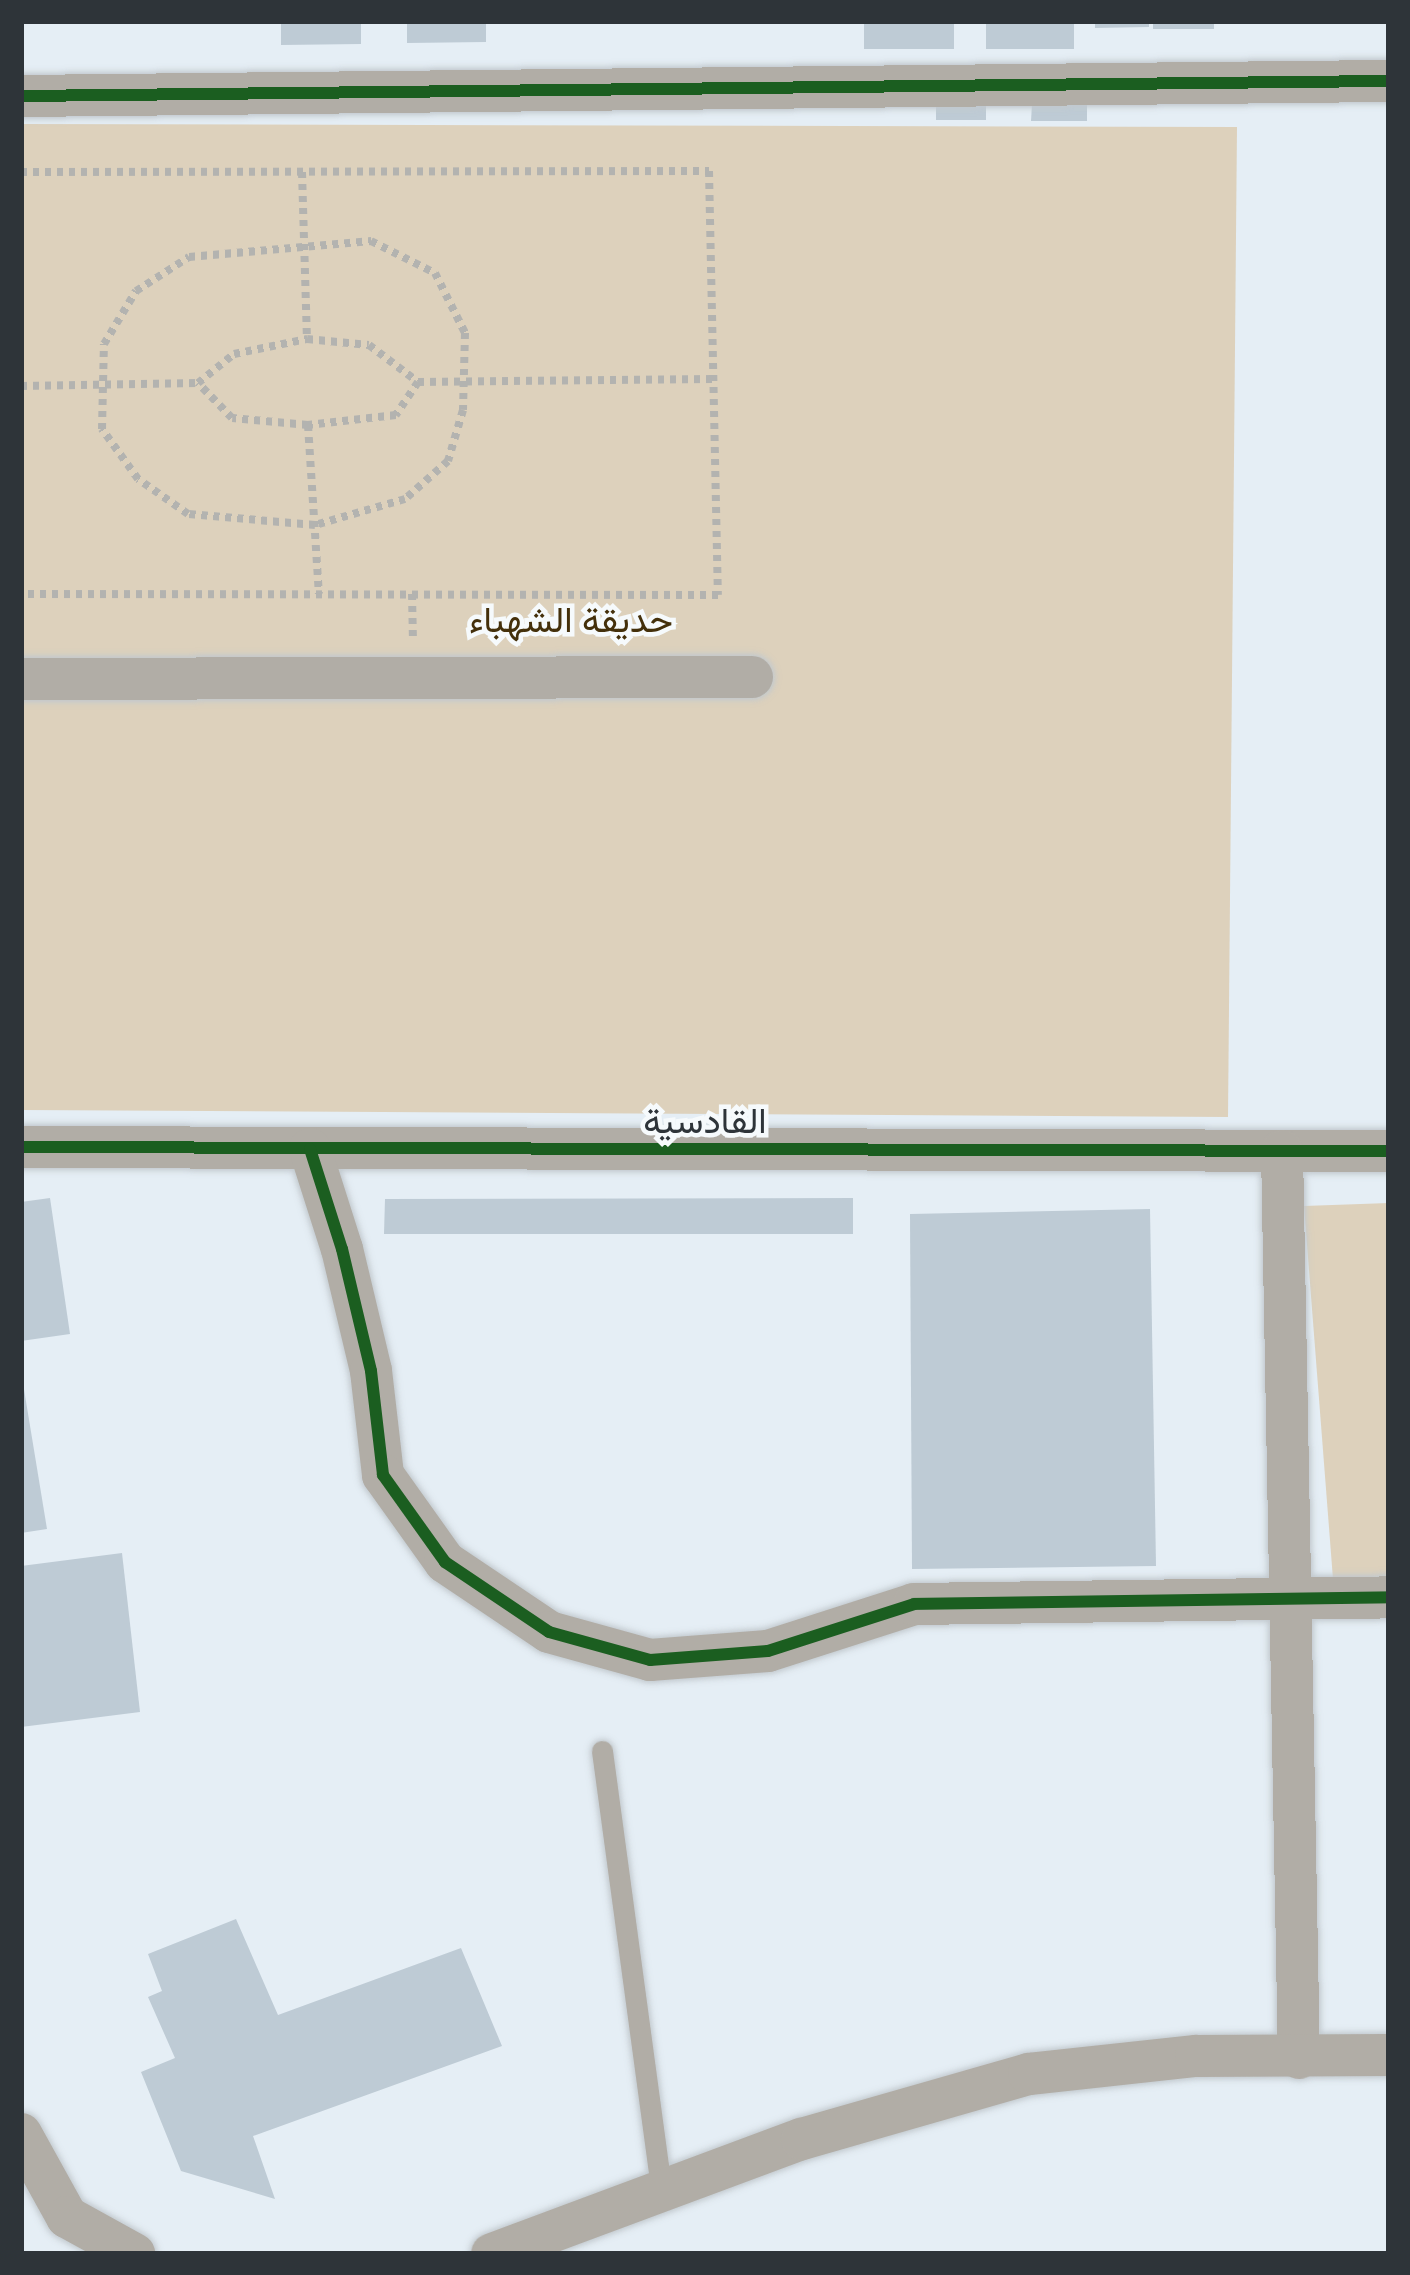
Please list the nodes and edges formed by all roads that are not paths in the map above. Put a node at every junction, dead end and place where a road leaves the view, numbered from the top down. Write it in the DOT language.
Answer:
graph roads {
  1 [pos="1389,81"];
  2 [pos="21,96"];
  3 [pos="752,676"];
  4 [pos="21,679"];
  5 [pos="21,1148"];
  6 [pos="310,1149"];
  7 [pos="1282,1151"];
  8 [pos="1389,1151"];
  9 [pos="1294,1594"];
  10 [pos="1389,1597"];
  11 [pos="602,1750"];
  12 [pos="1389,2055"];
  13 [pos="1299,2058"];
  14 [pos="21,2134"];
  15 [pos="662,2192"];
  16 [pos="134,2254"];
  17 [pos="493,2254"];
  1 -- 2 [label="street"];
  3 -- 4 [label="street"];
  5 -- 6 [label="street, القادسية"];
  6 -- 7 [label="street, القادسية"];
  6 -- 9 [label="street"];
  7 -- 8 [label="street, القادسية"];
  7 -- 9 [label="street"];
  9 -- 10 [label="street"];
  9 -- 13 [label="street"];
  11 -- 15 [label="lane"];
  12 -- 13 [label="street"];
  13 -- 15 [label="street"];
  14 -- 16 [label="street"];
  15 -- 17 [label="street"];
}
